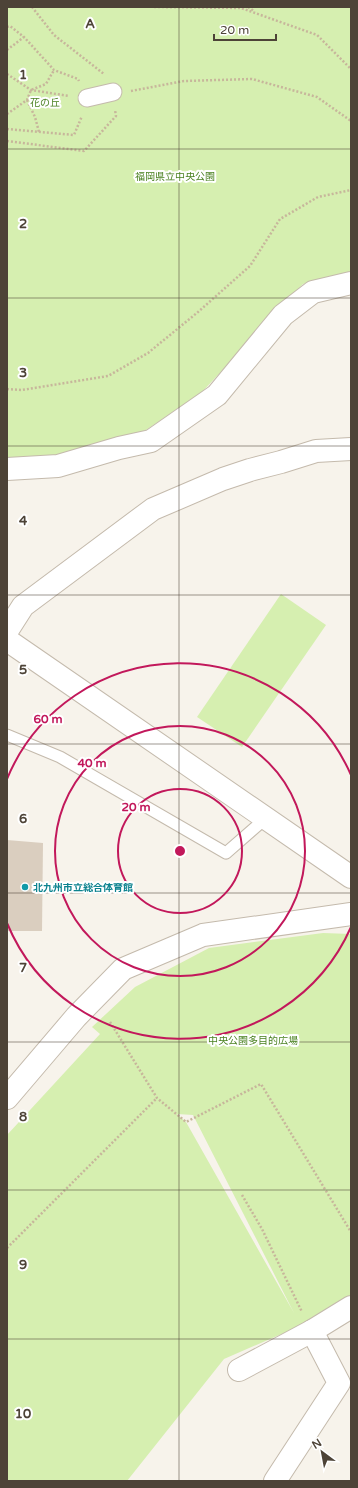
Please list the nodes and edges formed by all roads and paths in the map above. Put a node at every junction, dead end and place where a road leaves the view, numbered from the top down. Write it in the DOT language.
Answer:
graph roads {
  1 [pos="154,7"];
  2 [pos="248,7"];
  3 [pos="257,13"];
  4 [pos="7,27"];
  5 [pos="24,37"];
  6 [pos="7,50"];
  7 [pos="351,69"];
  8 [pos="54,70"];
  9 [pos="7,74"];
  10 [pos="31,90"];
  11 [pos="113,92"];
  12 [pos="87,98"];
  13 [pos="27,100"];
  14 [pos="7,114"];
  15 [pos="351,121"];
  16 [pos="7,129"];
  17 [pos="39,132"];
  18 [pos="351,190"];
  19 [pos="351,283"];
  20 [pos="7,390"];
  21 [pos="351,449"];
  22 [pos="7,469"];
  23 [pos="7,632"];
  24 [pos="7,640"];
  25 [pos="7,735"];
  26 [pos="266,818"];
  27 [pos="351,877"];
  28 [pos="351,914"];
  29 [pos="110,1022"];
  30 [pos="7,1098"];
  31 [pos="157,1098"];
  32 [pos="242,1195"];
  33 [pos="351,1232"];
  34 [pos="7,1248"];
  35 [pos="351,1307"];
  36 [pos="312,1331"];
  37 [pos="239,1370"];
  38 [pos="275,1481"];
  1 -- 3 [label="path"];
  2 -- 3 [label="path"];
  3 -- 7 [label="path"];
  4 -- 5 [label="path"];
  5 -- 6 [label="path"];
  5 -- 8 [label="path"];
  8 -- 10 [label="path"];
  8 -- 12 [label="path"];
  9 -- 10 [label="path"];
  10 -- 12 [label="path"];
  10 -- 13 [label="path"];
  11 -- 12 [label="street"];
  11 -- 15 [label="path"];
  12 -- 17 [label="path"];
  13 -- 14 [label="path"];
  13 -- 17 [label="path"];
  16 -- 17 [label="path"];
  18 -- 20 [label="path"];
  19 -- 22 [label="street"];
  21 -- 23 [label="street"];
  24 -- 26 [label="street"];
  25 -- 26 [label="lane"];
  26 -- 27 [label="street"];
  28 -- 30 [label="street"];
  29 -- 31 [label="path"];
  31 -- 33 [label="path"];
  31 -- 34 [label="path"];
  32 -- 36 [label="path"];
  35 -- 36 [label="street"];
  36 -- 37 [label="street"];
  36 -- 38 [label="street"];
}
